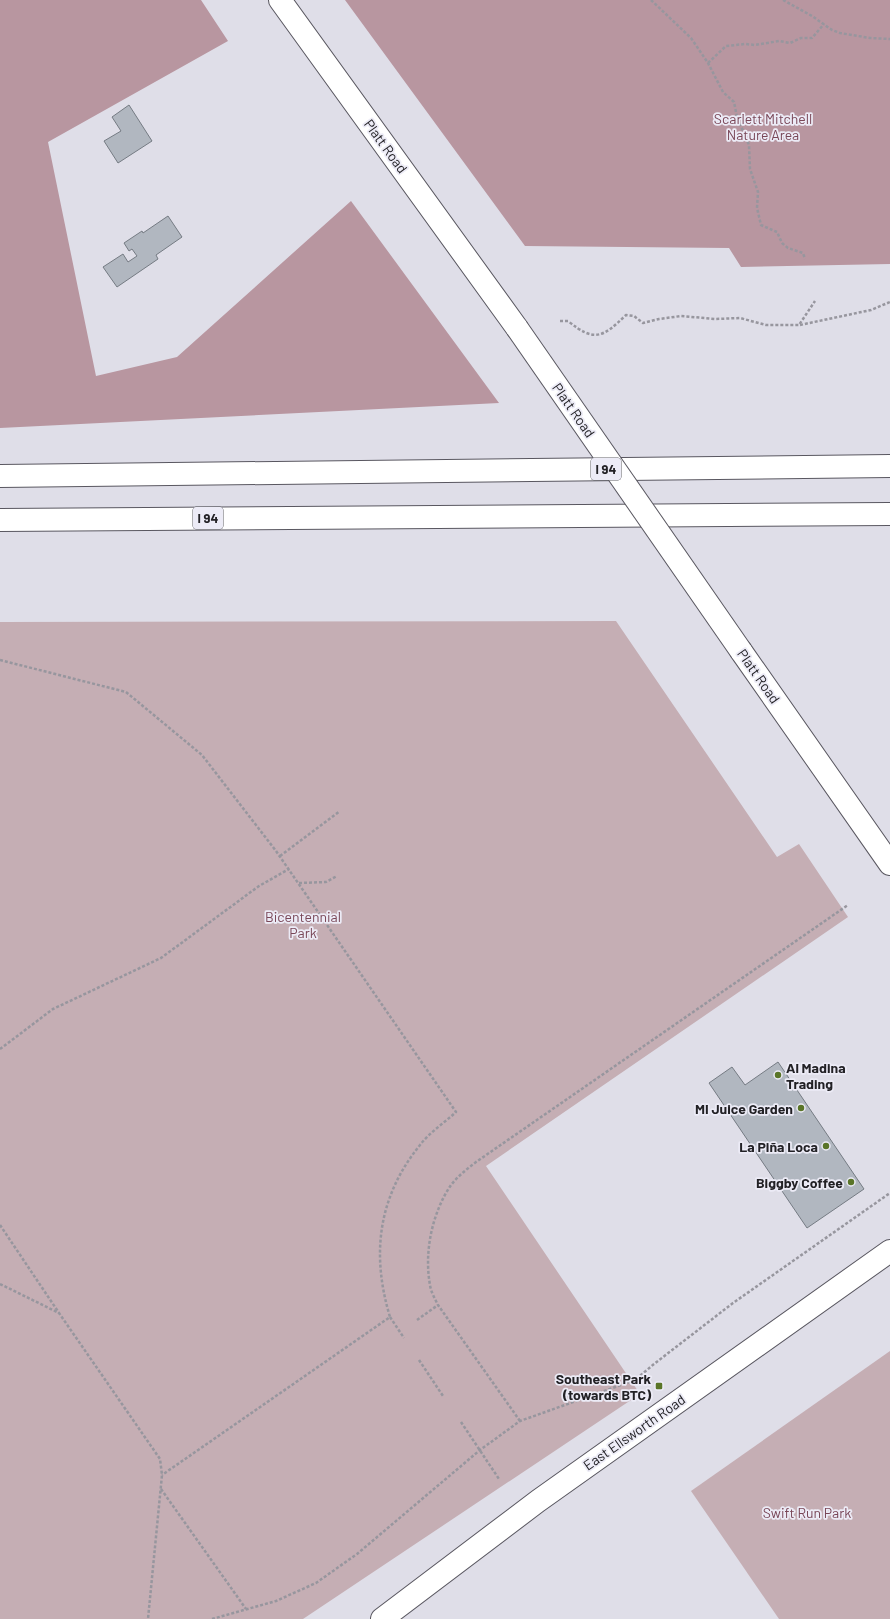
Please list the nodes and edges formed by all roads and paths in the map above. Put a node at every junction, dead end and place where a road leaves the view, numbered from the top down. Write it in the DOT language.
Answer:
graph roads {
  1 [pos="280,0"];
  2 [pos="651,0"];
  3 [pos="783,0"];
  4 [pos="824,24"];
  5 [pos="890,39"];
  6 [pos="708,63"];
  7 [pos="805,259"];
  8 [pos="814,301"];
  9 [pos="890,302"];
  10 [pos="560,321"];
  11 [pos="799,325"];
  12 [pos="890,466"];
  13 [pos="0,476"];
  14 [pos="890,514"];
  15 [pos="0,520"];
  16 [pos="0,660"];
  17 [pos="340,811"];
  18 [pos="280,856"];
  19 [pos="890,864"];
  20 [pos="289,869"];
  21 [pos="337,876"];
  22 [pos="298,883"];
  23 [pos="848,906"];
  24 [pos="0,1049"];
  25 [pos="890,1192"];
  26 [pos="0,1225"];
  27 [pos="890,1251"];
  28 [pos="0,1284"];
  29 [pos="438,1305"];
  30 [pos="59,1313"];
  31 [pos="390,1317"];
  32 [pos="417,1320"];
  33 [pos="404,1338"];
  34 [pos="419,1360"];
  35 [pos="443,1396"];
  36 [pos="520,1421"];
  37 [pos="461,1422"];
  38 [pos="480,1450"];
  39 [pos="162,1475"];
  40 [pos="499,1479"];
  41 [pos="161,1489"];
  42 [pos="246,1609"];
  43 [pos="148,1619"];
  44 [pos="212,1619"];
  45 [pos="382,1619"];
  1 -- 19 [label="main road, Platt Road, bridge"];
  2 -- 6 [label="path"];
  3 -- 4 [label="path"];
  4 -- 5 [label="path"];
  4 -- 6 [label="path"];
  6 -- 7 [label="path"];
  8 -- 11 [label="path"];
  9 -- 11 [label="path"];
  10 -- 11 [label="path"];
  12 -- 13 [label="main road, I 94"];
  14 -- 15 [label="main road, I 94"];
  16 -- 18 [label="path"];
  17 -- 18 [label="path"];
  18 -- 20 [label="path"];
  20 -- 22 [label="path"];
  20 -- 24 [label="path"];
  21 -- 22 [label="path"];
  22 -- 31 [label="path"];
  23 -- 29 [label="path"];
  25 -- 36 [label="path"];
  26 -- 30 [label="path"];
  27 -- 45 [label="main road, East Ellsworth Road"];
  28 -- 30 [label="path"];
  29 -- 32 [label="path"];
  29 -- 36 [label="path"];
  30 -- 39 [label="path"];
  31 -- 33 [label="path"];
  31 -- 39 [label="path"];
  34 -- 35 [label="path"];
  36 -- 38 [label="path"];
  37 -- 38 [label="path"];
  38 -- 40 [label="path"];
  38 -- 42 [label="path"];
  39 -- 41 [label="path"];
  41 -- 42 [label="path"];
  41 -- 43 [label="path"];
  42 -- 44 [label="path"];
}
